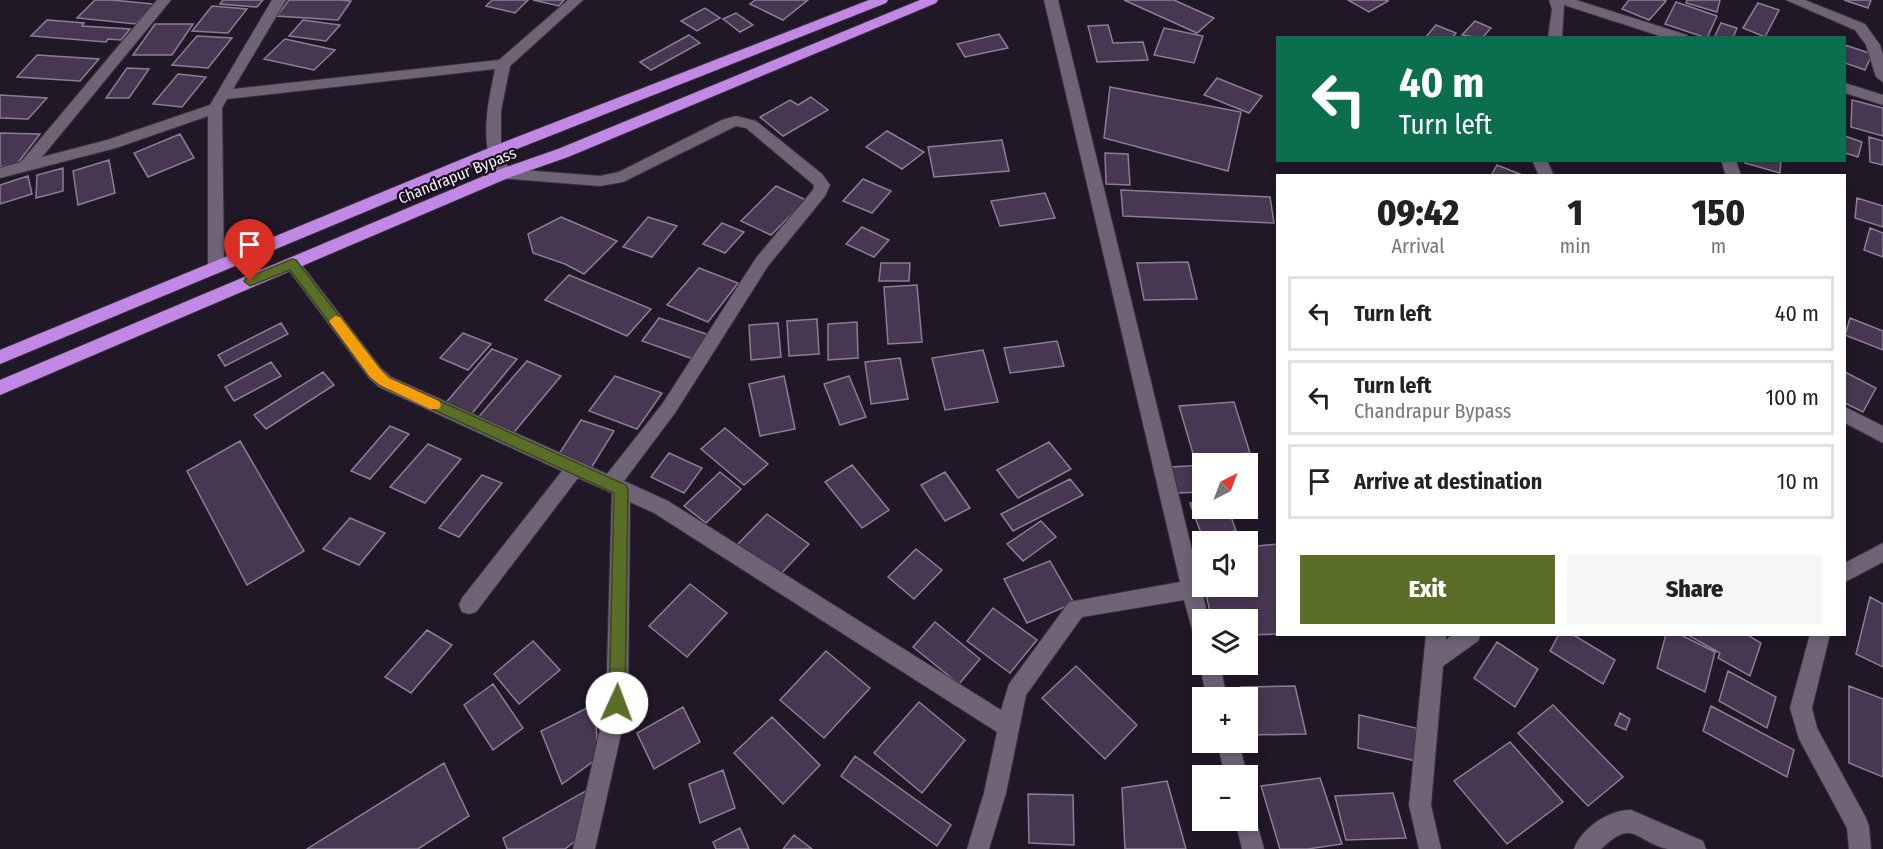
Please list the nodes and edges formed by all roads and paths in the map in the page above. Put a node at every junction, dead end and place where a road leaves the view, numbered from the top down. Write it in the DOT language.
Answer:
graph roads {
  1 [pos="164,0"];
  2 [pos="279,0"];
  3 [pos="576,0"];
  4 [pos="881,0"];
  5 [pos="931,0"];
  6 [pos="1052,0"];
  7 [pos="1556,0"];
  8 [pos="1562,0"];
  9 [pos="1793,0"];
  10 [pos="1555,36"];
  11 [pos="1676,36"];
  12 [pos="502,64"];
  13 [pos="1883,77"];
  14 [pos="1846,88"];
  15 [pos="1883,100"];
  16 [pos="219,101"];
  17 [pos="494,152"];
  18 [pos="26,166"];
  19 [pos="0,173"];
  20 [pos="503,174"];
  21 [pos="292,264"];
  22 [pos="216,267"];
  23 [pos="0,357"];
  24 [pos="0,388"];
  25 [pos="1846,414"];
  26 [pos="1881,430"];
  27 [pos="575,468"];
  28 [pos="616,487"];
  29 [pos="1883,552"];
  30 [pos="1846,572"];
  31 [pos="1192,589"];
  32 [pos="469,605"];
  33 [pos="1436,636"];
  34 [pos="1468,636"];
  35 [pos="1819,636"];
  36 [pos="1434,660"];
  37 [pos="1009,727"];
  38 [pos="1249,831"];
  39 [pos="584,849"];
  40 [pos="978,849"];
  41 [pos="1253,849"];
  42 [pos="1430,849"];
  43 [pos="1585,849"];
  44 [pos="1695,849"];
  45 [pos="1860,849"];
  1 -- 18 [label="street"];
  2 -- 16 [label="street"];
  3 -- 12 [label="street"];
  4 -- 17 [label="highway, Chandrapur Bypass"];
  5 -- 20 [label="highway, Chandrapur Bypass"];
  6 -- 31 [label="street"];
  7 -- 10 [label="street"];
  8 -- 11 [label="street"];
  9 -- 13 [label="street"];
  12 -- 16 [label="street"];
  12 -- 17 [label="street"];
  14 -- 15 [label="street"];
  16 -- 18 [label="street"];
  16 -- 22 [label="street"];
  17 -- 20 [label="street"];
  17 -- 22 [label="highway, Chandrapur Bypass"];
  18 -- 19 [label="street"];
  20 -- 21 [label="highway, Chandrapur Bypass"];
  20 -- 28 [label="street"];
  21 -- 24 [label="highway, Chandrapur Bypass"];
  21 -- 27 [label="street"];
  22 -- 23 [label="highway, Chandrapur Bypass"];
  25 -- 26 [label="street"];
  27 -- 28 [label="street"];
  27 -- 32 [label="street"];
  28 -- 37 [label="street"];
  28 -- 39 [label="street"];
  29 -- 30 [label="street"];
  31 -- 37 [label="street"];
  33 -- 36 [label="street"];
  34 -- 36 [label="street"];
  35 -- 45 [label="street"];
  36 -- 42 [label="street"];
  37 -- 40 [label="street"];
  38 -- 41 [label="street"];
  43 -- 44 [label="street"];
}
